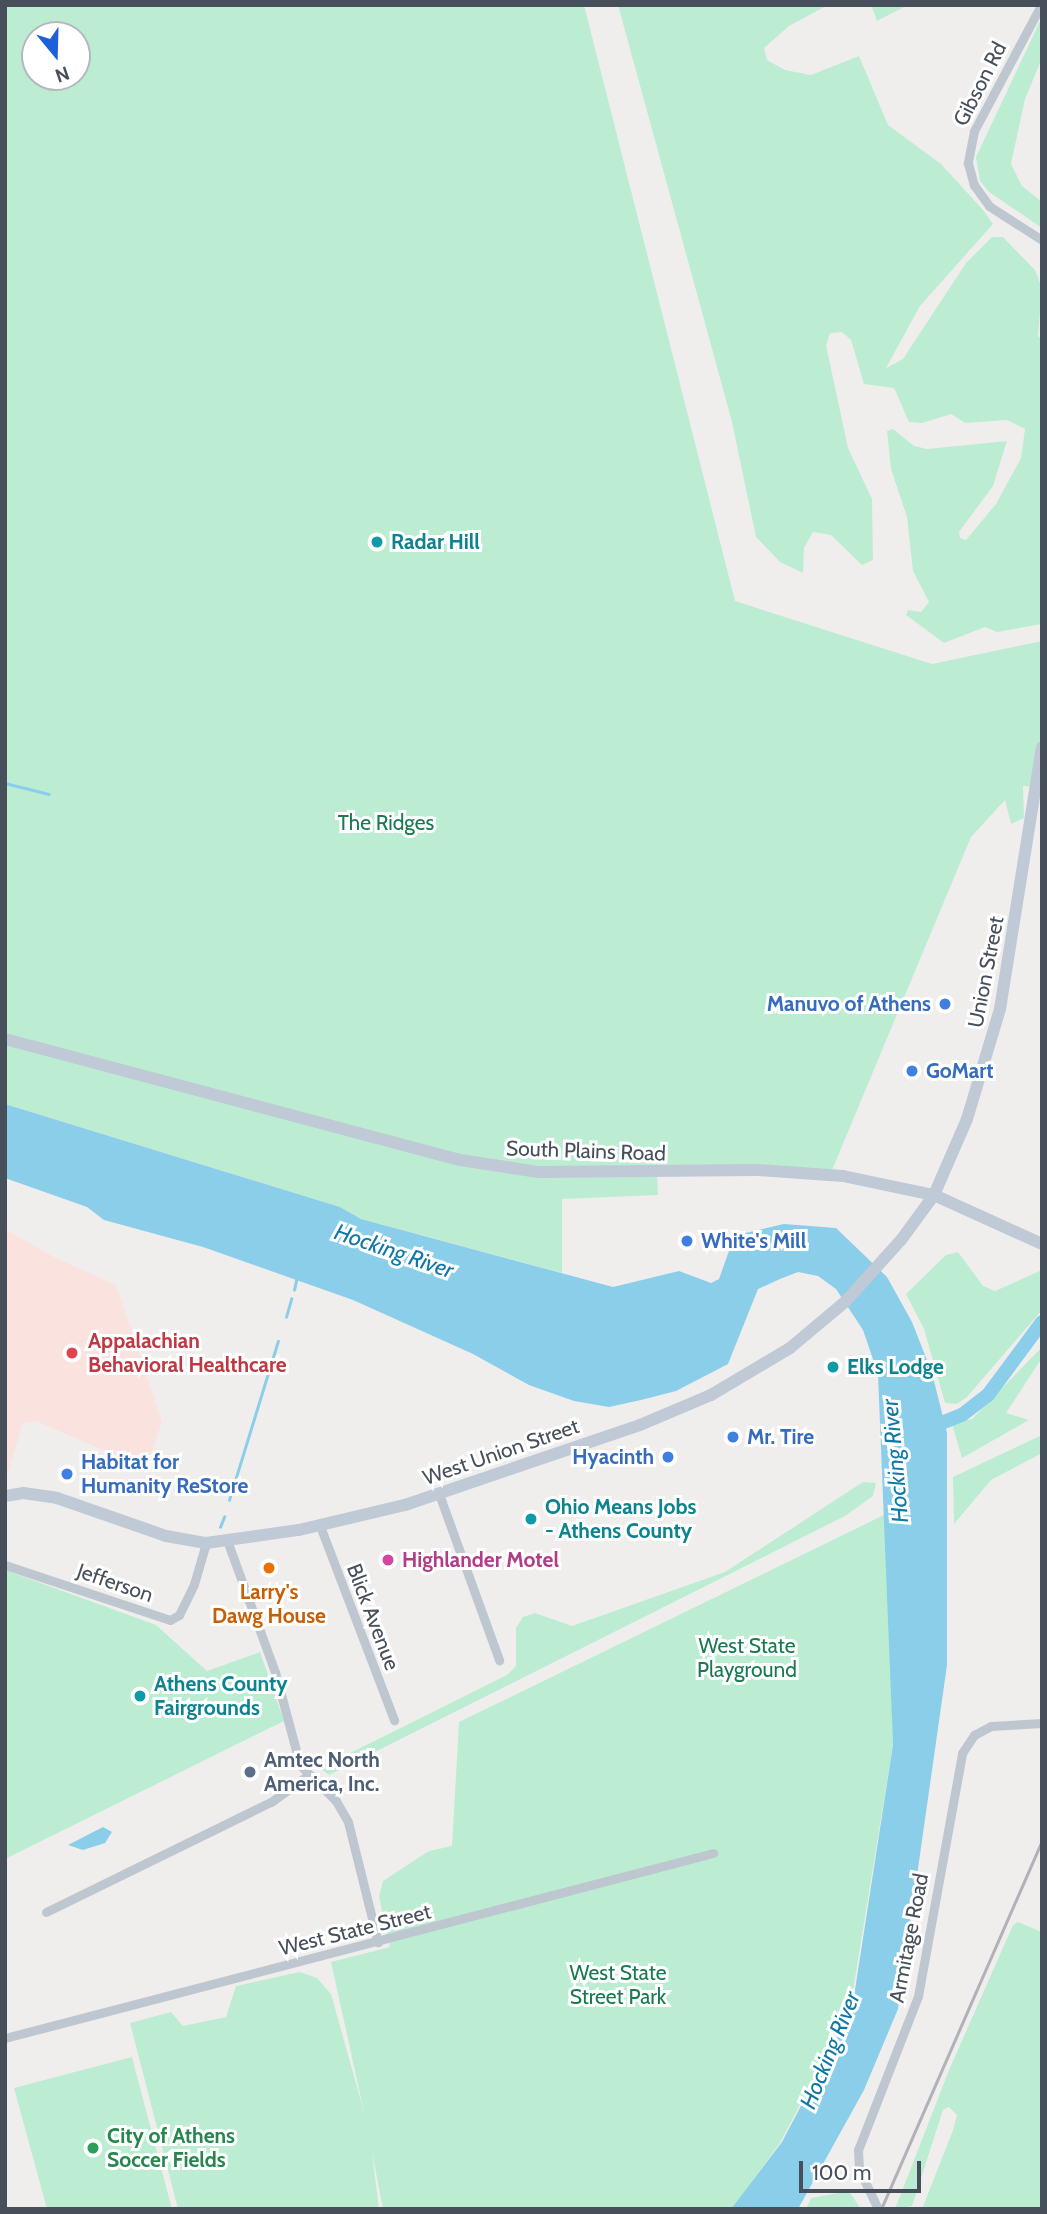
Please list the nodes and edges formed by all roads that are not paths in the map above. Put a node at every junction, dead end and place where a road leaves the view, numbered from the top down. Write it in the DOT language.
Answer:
graph roads {
  1 [pos="1041,5"];
  2 [pos="1042,240"];
  3 [pos="1042,747"];
  4 [pos="5,1039"];
  5 [pos="934,1195"];
  6 [pos="1042,1244"];
  7 [pos="439,1494"];
  8 [pos="5,1496"];
  9 [pos="320,1526"];
  10 [pos="228,1543"];
  11 [pos="206,1544"];
  12 [pos="5,1565"];
  13 [pos="499,1660"];
  14 [pos="394,1720"];
  15 [pos="1042,1723"];
  16 [pos="307,1776"];
  17 [pos="713,1853"];
  18 [pos="46,1912"];
  19 [pos="378,1942"];
  20 [pos="5,2038"];
  21 [pos="878,2209"];
  1 -- 2 [label="street, Gibson Rd"];
  3 -- 5 [label="main road, Union Street"];
  4 -- 5 [label="main road, South Plains Road"];
  5 -- 6 [label="main road, South Plains Road"];
  5 -- 7 [label="main road, West Union Street"];
  7 -- 9 [label="main road, West Union Street"];
  7 -- 13 [label="street"];
  8 -- 11 [label="main road, West Union Street"];
  9 -- 10 [label="main road, West Union Street"];
  9 -- 14 [label="street, Blick Avenue"];
  10 -- 11 [label="main road, West Union Street"];
  10 -- 16 [label="street"];
  11 -- 12 [label="street, Jefferson"];
  15 -- 21 [label="street, Armitage Road"];
  16 -- 18 [label="street"];
  16 -- 19 [label="street"];
  17 -- 19 [label="street, West State Street"];
  19 -- 20 [label="street, West State Street"];
}
